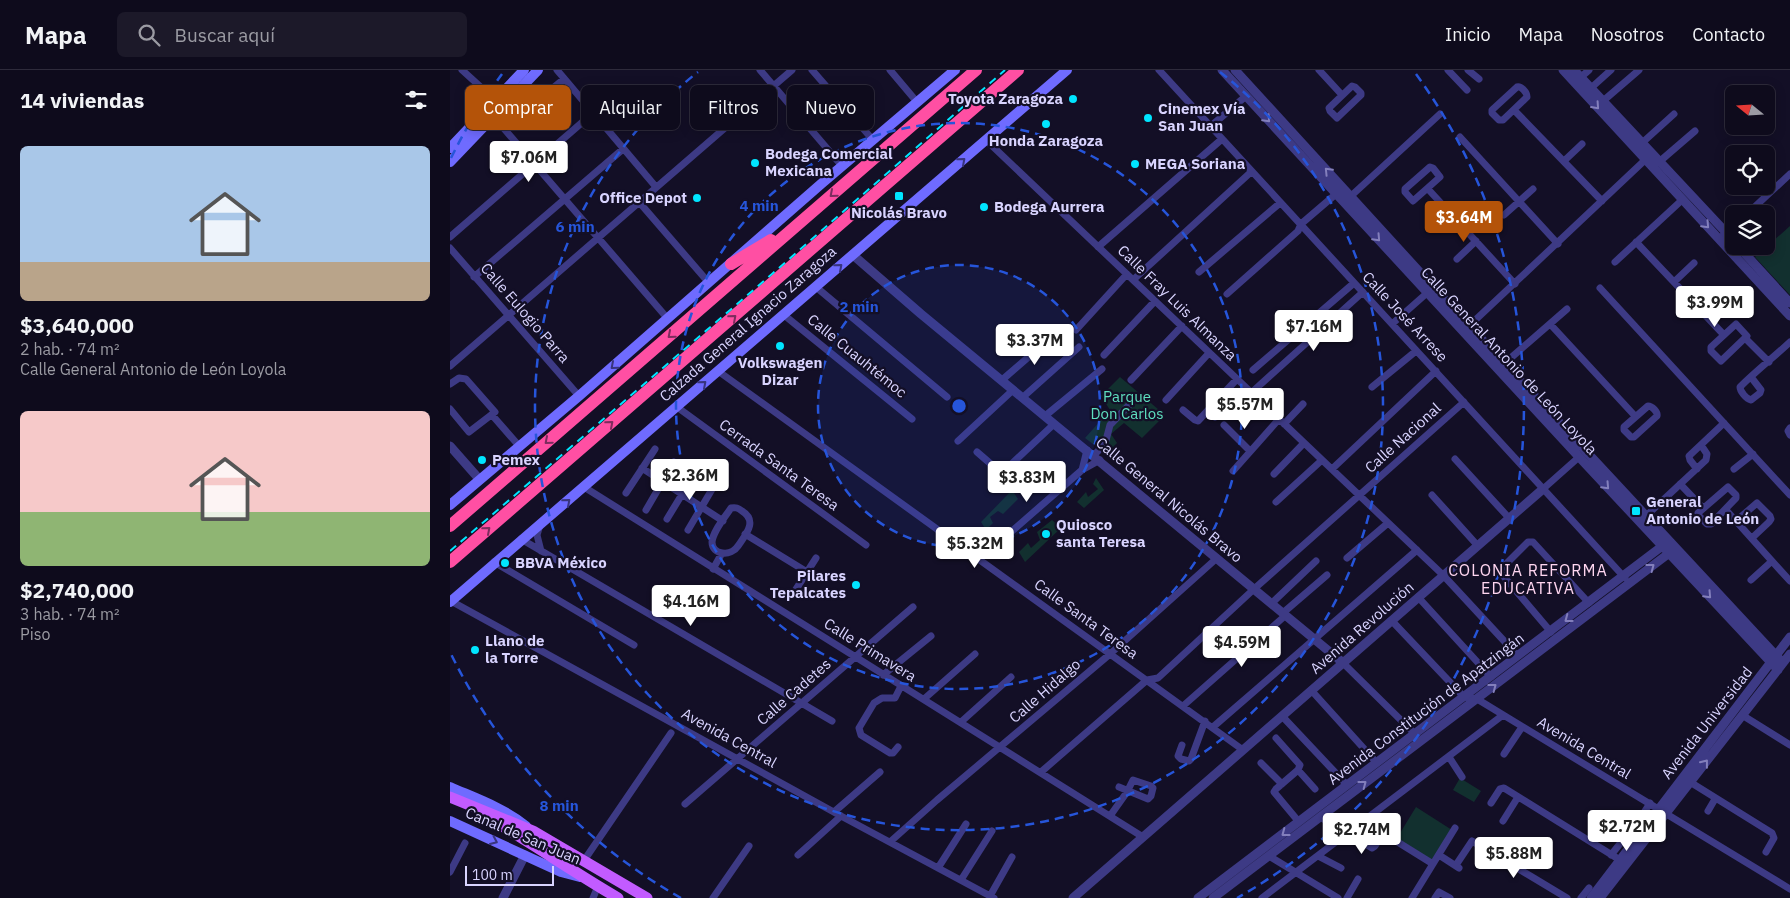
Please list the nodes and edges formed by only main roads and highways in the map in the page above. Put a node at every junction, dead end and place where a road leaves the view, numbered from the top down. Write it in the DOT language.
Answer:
graph roads {
  1 [pos="524,70"];
  2 [pos="538,70"];
  3 [pos="955,70"];
  4 [pos="976,70"];
  5 [pos="1018,70"];
  6 [pos="1067,70"];
  7 [pos="452,141"];
  8 [pos="450,162"];
  9 [pos="801,222"];
  10 [pos="730,264"];
  11 [pos="450,505"];
  12 [pos="450,526"];
  13 [pos="450,562"];
  14 [pos="450,602"];
  15 [pos="450,786"];
  16 [pos="450,798"];
  17 [pos="465,804"];
  18 [pos="450,821"];
  19 [pos="533,831"];
  20 [pos="584,879"];
  21 [pos="618,898"];
  22 [pos="647,898"];
  1 -- 7 [label="main road"];
  2 -- 8 [label="main road"];
  3 -- 10 [label="main road"];
  4 -- 9 [label="highway, one-way"];
  13 -- 5 [label="highway, Calzada General Ignacio Zaragoza, one-way"];
  14 -- 6 [label="main road, Calzada General Ignacio Zaragoza, one-way"];
  9 -- 10 [label="highway"];
  9 -- 12 [label="highway, one-way"];
  10 -- 11 [label="main road, one-way"];
  15 -- 19 [label="main road, Canal de San Juan"];
  16 -- 17 [label="main road, Canal de San Juan"];
  17 -- 19 [label="main road, Canal de San Juan"];
  17 -- 20 [label="main road, Canal de San Juan"];
  18 -- 20 [label="main road, Canal de San Juan, one-way"];
  19 -- 22 [label="main road, Canal de San Juan"];
  20 -- 21 [label="main road, Canal de San Juan"];
}
